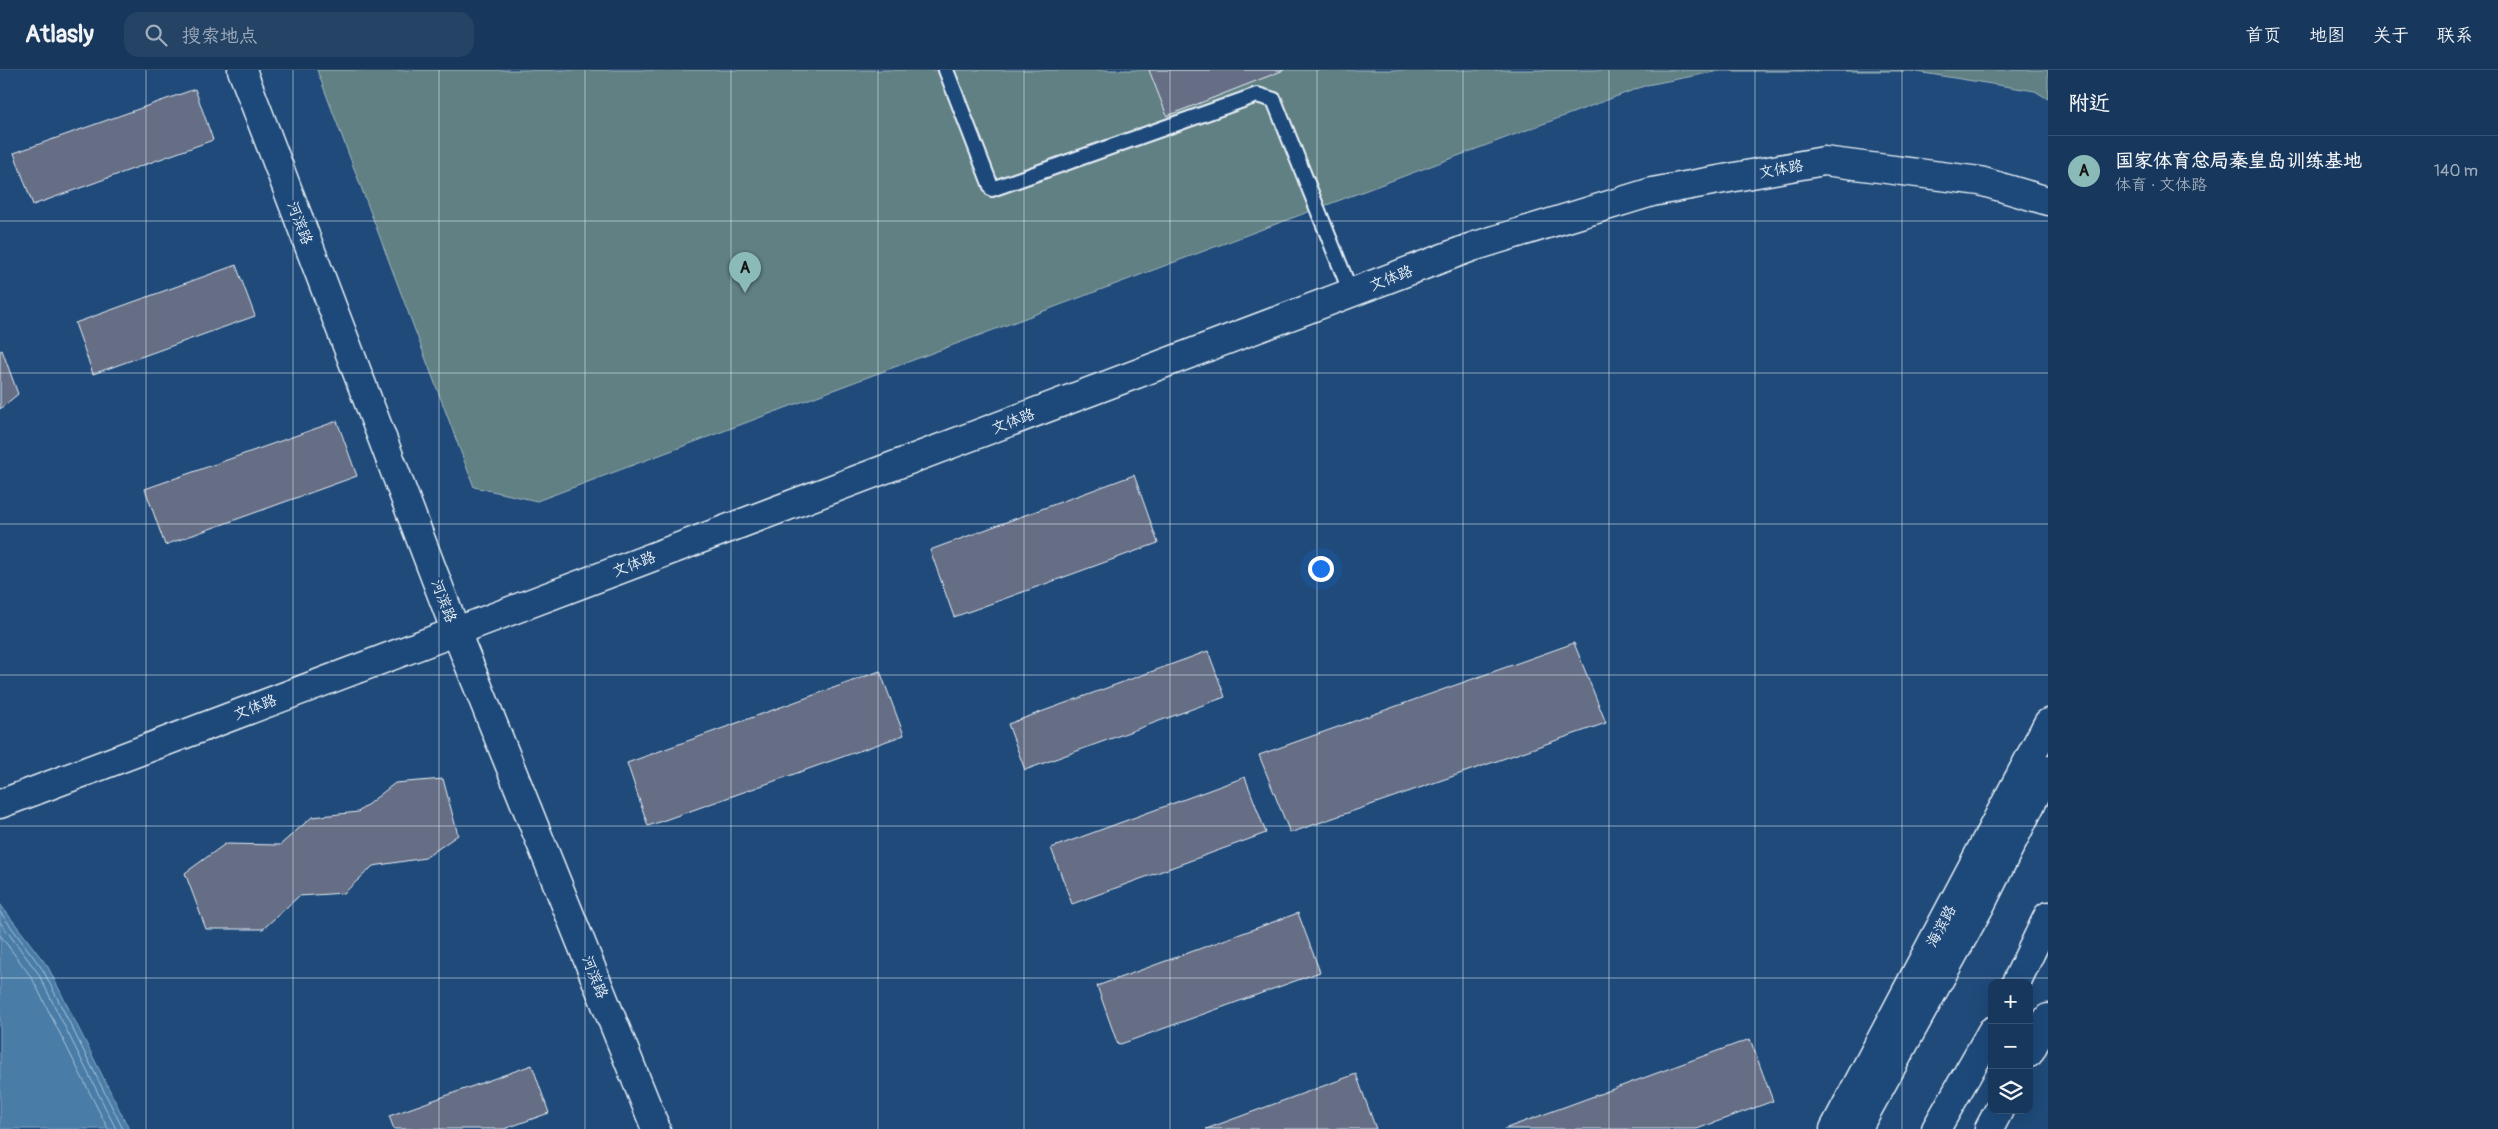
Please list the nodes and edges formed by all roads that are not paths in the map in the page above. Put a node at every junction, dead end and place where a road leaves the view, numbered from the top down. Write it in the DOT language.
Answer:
graph roads {
  1 [pos="242,70"];
  2 [pos="946,70"];
  3 [pos="2048,201"];
  4 [pos="1351,293"];
  5 [pos="456,632"];
  6 [pos="2048,724"];
  7 [pos="2048,770"];
  8 [pos="0,804"];
  9 [pos="2048,916"];
  10 [pos="2018,979"];
  11 [pos="2048,1018"];
  12 [pos="1988,1038"];
  13 [pos="2033,1046"];
  14 [pos="1997,1114"];
  15 [pos="656,1129"];
  16 [pos="1834,1129"];
  17 [pos="1857,1129"];
  18 [pos="1936,1129"];
  19 [pos="1989,1129"];
  1 -- 5 [label="street, 河滨路"];
  2 -- 4 [label="lane"];
  3 -- 4 [label="street, 文体路"];
  4 -- 5 [label="street, 文体路"];
  5 -- 8 [label="street, 文体路"];
  5 -- 15 [label="street, 河滨路"];
  6 -- 16 [label="street, 海滨路"];
  7 -- 17 [label="street, 海滨路"];
  9 -- 10 [label="street"];
  11 -- 13 [label="street"];
  12 -- 18 [label="street"];
  14 -- 19 [label="street"];
}
